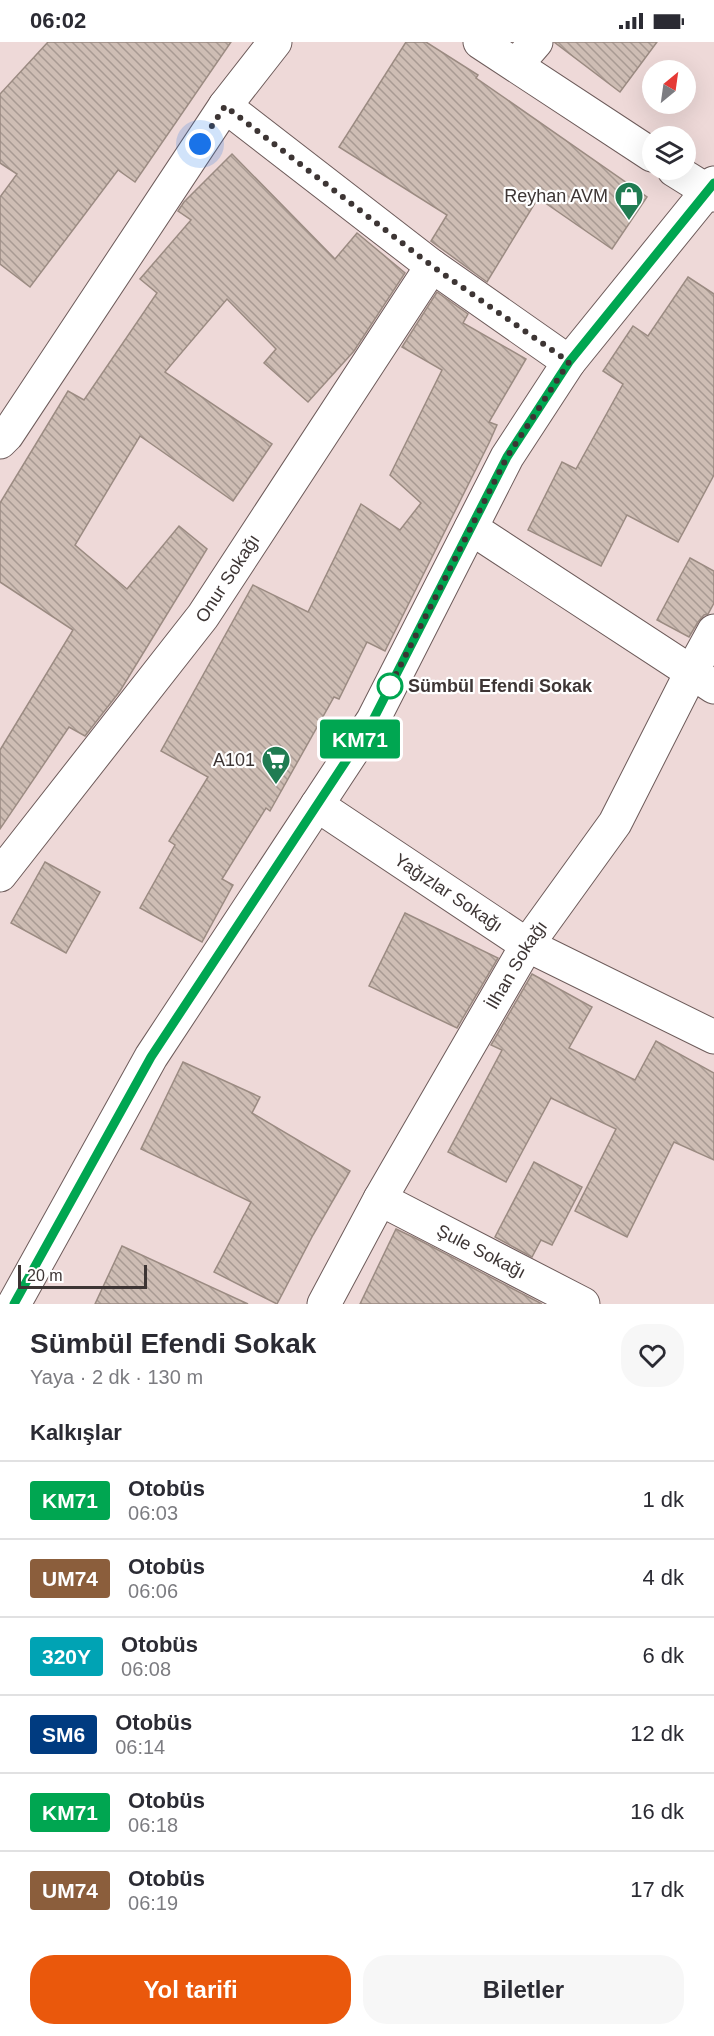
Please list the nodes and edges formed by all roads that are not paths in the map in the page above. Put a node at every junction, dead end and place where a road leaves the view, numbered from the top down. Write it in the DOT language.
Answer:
graph roads {
  1 [pos="275,42"];
  2 [pos="480,42"];
  3 [pos="526,54"];
  4 [pos="225,106"];
  5 [pos="642,147"];
  6 [pos="693,180"];
  7 [pos="712,190"];
  8 [pos="432,266"];
  9 [pos="569,362"];
  10 [pos="0,442"];
  11 [pos="471,528"];
  12 [pos="714,632"];
  13 [pos="702,680"];
  14 [pos="317,805"];
  15 [pos="0,875"];
  16 [pos="527,945"];
  17 [pos="714,1037"];
  18 [pos="380,1199"];
  19 [pos="14,1304"];
  20 [pos="324,1304"];
  21 [pos="583,1304"];
  1 -- 4 [label="street"];
  2 -- 3 [label="street"];
  3 -- 5 [label="street"];
  4 -- 8 [label="street"];
  4 -- 10 [label="street"];
  6 -- 7 [label="street"];
  7 -- 9 [label="street"];
  8 -- 9 [label="street"];
  8 -- 15 [label="street, Onur Sokağı"];
  9 -- 11 [label="street"];
  11 -- 13 [label="street"];
  11 -- 14 [label="street"];
  12 -- 13 [label="street, İlhan Sokağı"];
  13 -- 16 [label="street, İlhan Sokağı"];
  14 -- 16 [label="street, Yağızlar Sokağı"];
  14 -- 19 [label="street"];
  16 -- 17 [label="street, Yağızlar Sokağı"];
  16 -- 18 [label="street, İlhan Sokağı"];
  18 -- 20 [label="street, İlhan Sokağı"];
  18 -- 21 [label="street, Şule Sokağı"];
}
